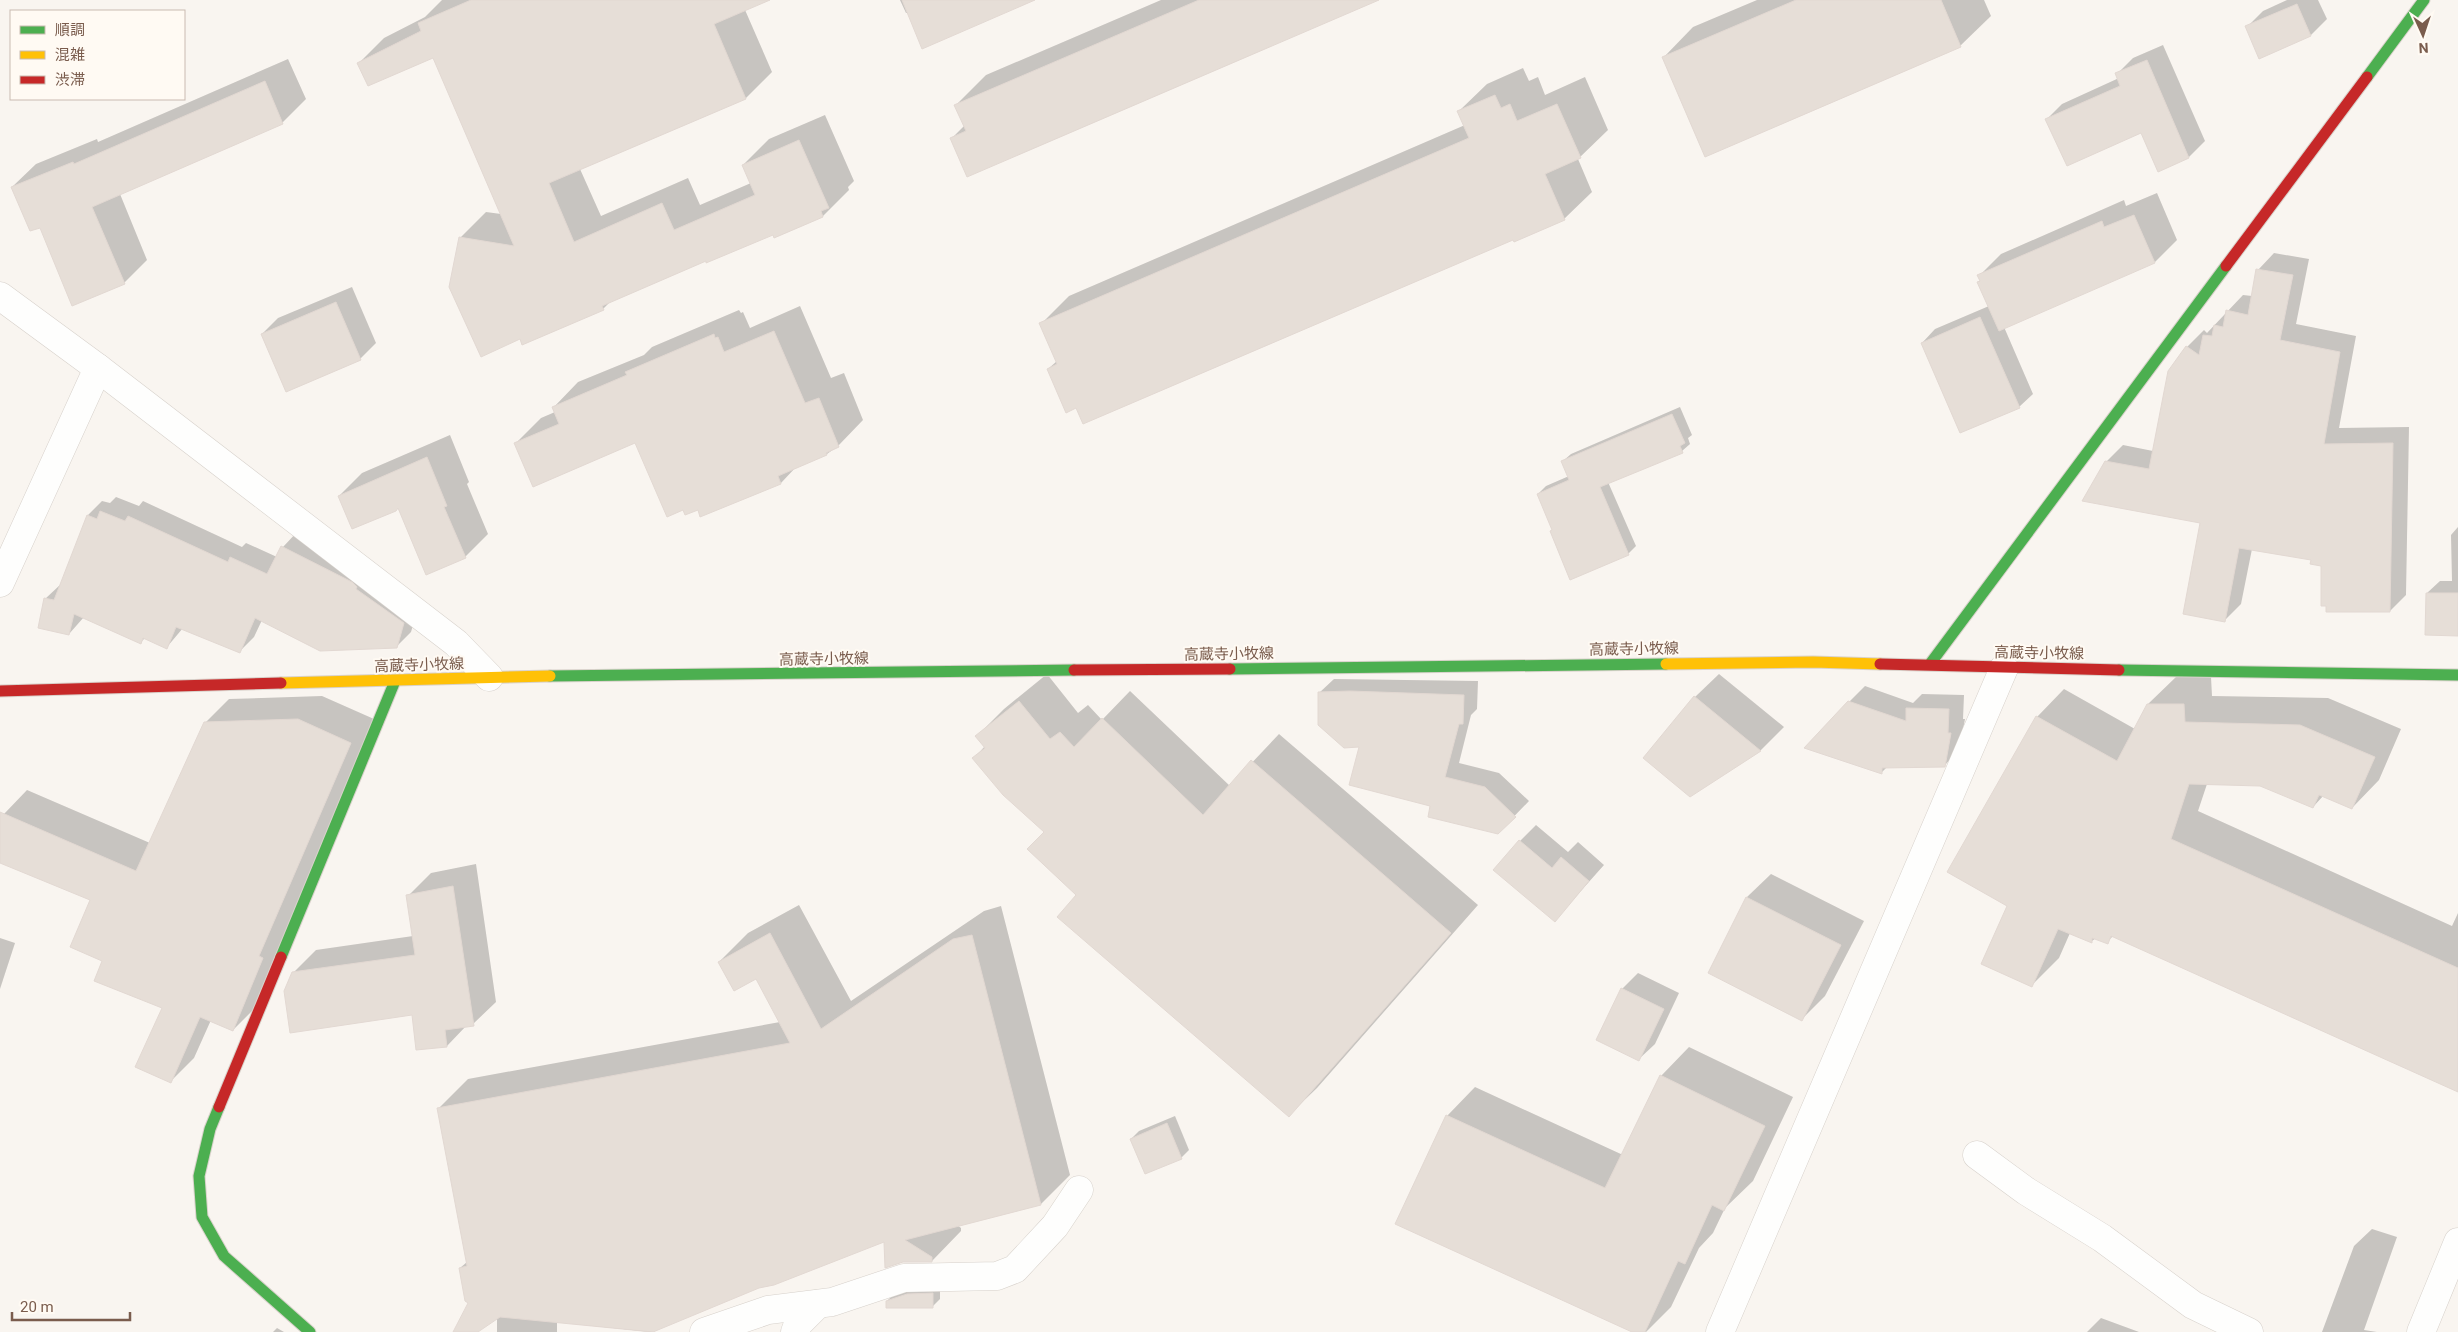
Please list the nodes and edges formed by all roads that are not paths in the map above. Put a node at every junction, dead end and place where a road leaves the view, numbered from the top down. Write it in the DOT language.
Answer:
graph roads {
  1 [pos="2424,0"];
  2 [pos="0,296"];
  3 [pos="98,368"];
  4 [pos="0,584"];
  5 [pos="1930,664"];
  6 [pos="2004,668"];
  7 [pos="2458,676"];
  8 [pos="489,678"];
  9 [pos="395,681"];
  10 [pos="0,691"];
  11 [pos="1978,1155"];
  12 [pos="1079,1190"];
  13 [pos="2458,1242"];
  14 [pos="818,1304"];
  15 [pos="310,1332"];
  16 [pos="704,1332"];
  17 [pos="795,1332"];
  18 [pos="1720,1332"];
  19 [pos="2249,1332"];
  20 [pos="2421,1332"];
  1 -- 5 [label="main road"];
  2 -- 3 [label="street"];
  3 -- 4 [label="street"];
  3 -- 8 [label="street"];
  5 -- 6 [label="main road, 高蔵寺小牧線"];
  5 -- 8 [label="main road, 高蔵寺小牧線"];
  6 -- 7 [label="main road, 高蔵寺小牧線"];
  6 -- 18 [label="street"];
  8 -- 9 [label="main road, 高蔵寺小牧線"];
  9 -- 10 [label="main road, 高蔵寺小牧線"];
  9 -- 15 [label="main road"];
  11 -- 19 [label="street"];
  12 -- 14 [label="street"];
  13 -- 20 [label="street"];
  14 -- 16 [label="street"];
  14 -- 17 [label="street"];
}
